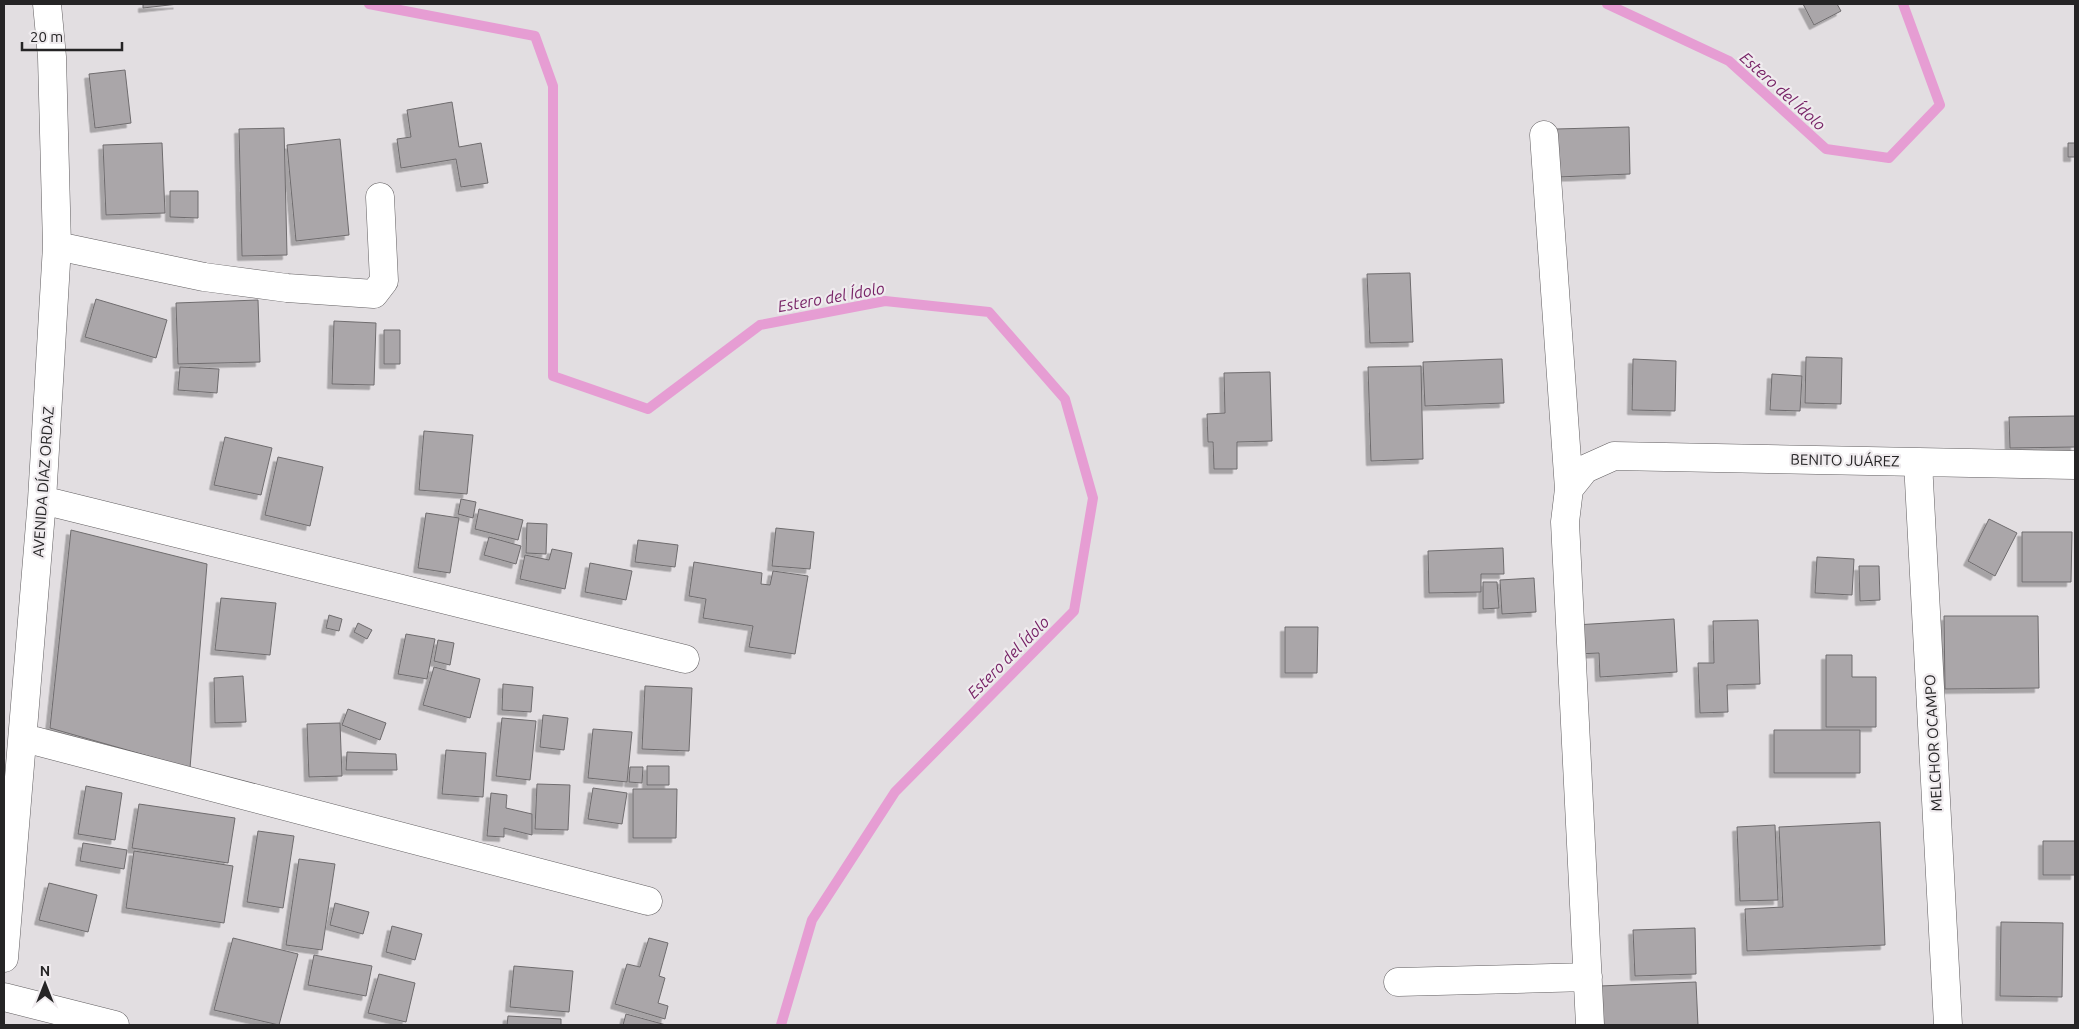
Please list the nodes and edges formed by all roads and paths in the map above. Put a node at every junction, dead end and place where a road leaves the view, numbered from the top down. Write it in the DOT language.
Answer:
graph roads {
  1 [pos="47,4"];
  2 [pos="1544,135"];
  3 [pos="380,198"];
  4 [pos="57,246"];
  5 [pos="1918,462"];
  6 [pos="2075,465"];
  7 [pos="1569,489"];
  8 [pos="42,500"];
  9 [pos="685,659"];
  10 [pos="24,738"];
  11 [pos="648,901"];
  12 [pos="4,958"];
  13 [pos="1588,977"];
  14 [pos="1398,982"];
  15 [pos="4,996"];
  16 [pos="114,1025"];
  17 [pos="1590,1025"];
  18 [pos="1948,1025"];
  1 -- 4 [label="street, AVENIDA DÍAZ ORDAZ"];
  2 -- 7 [label="street"];
  3 -- 4 [label="street"];
  4 -- 8 [label="street, AVENIDA DÍAZ ORDAZ"];
  5 -- 6 [label="street, BENITO JUÁREZ"];
  5 -- 7 [label="street, BENITO JUÁREZ"];
  5 -- 18 [label="street, MELCHOR OCAMPO"];
  7 -- 13 [label="street"];
  8 -- 9 [label="street"];
  8 -- 10 [label="street, AVENIDA DÍAZ ORDAZ"];
  10 -- 11 [label="street"];
  10 -- 12 [label="street, AVENIDA DÍAZ ORDAZ"];
  13 -- 14 [label="street"];
  13 -- 17 [label="street"];
  15 -- 16 [label="street"];
}
